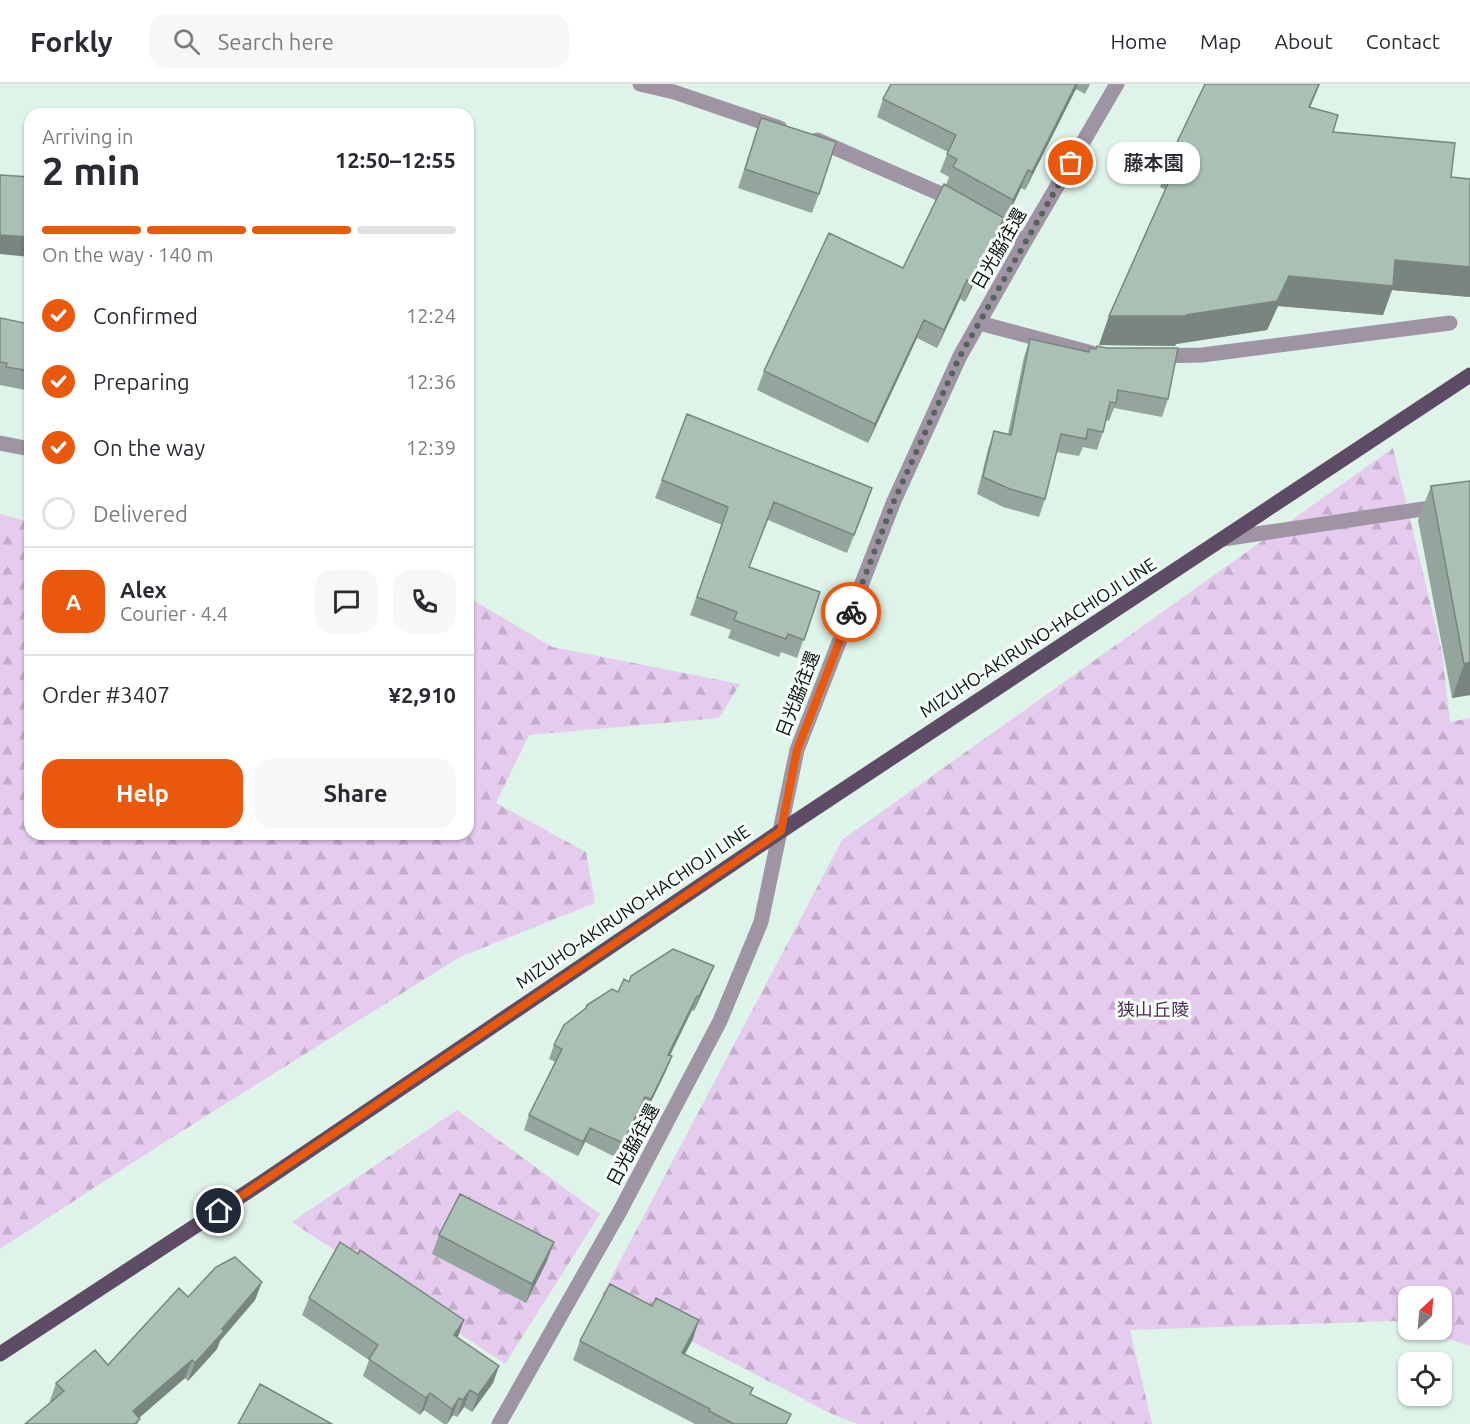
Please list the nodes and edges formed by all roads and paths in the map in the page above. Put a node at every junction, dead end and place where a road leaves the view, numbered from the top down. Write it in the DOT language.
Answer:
graph roads {
  1 [pos="640,84"];
  2 [pos="1117,84"];
  3 [pos="1025,242"];
  4 [pos="979,323"];
  5 [pos="1450,323"];
  6 [pos="1101,356"];
  7 [pos="1146,356"];
  8 [pos="1470,375"];
  9 [pos="0,443"];
  10 [pos="24,448"];
  11 [pos="1470,501"];
  12 [pos="1223,539"];
  13 [pos="781,831"];
  14 [pos="0,1354"];
  15 [pos="499,1424"];
  1 -- 3 [label="street"];
  2 -- 3 [label="street, 日光脇往還"];
  3 -- 4 [label="street, 日光脇往還"];
  4 -- 6 [label="street"];
  4 -- 13 [label="street, 日光脇往還"];
  5 -- 7 [label="street"];
  8 -- 12 [label="main road, MIZUHO-AKIRUNO-HACHIOJI LINE"];
  9 -- 10 [label="street"];
  11 -- 12 [label="street"];
  12 -- 13 [label="main road, MIZUHO-AKIRUNO-HACHIOJI LINE"];
  13 -- 14 [label="main road, MIZUHO-AKIRUNO-HACHIOJI LINE"];
  13 -- 15 [label="street, 日光脇往還"];
}
